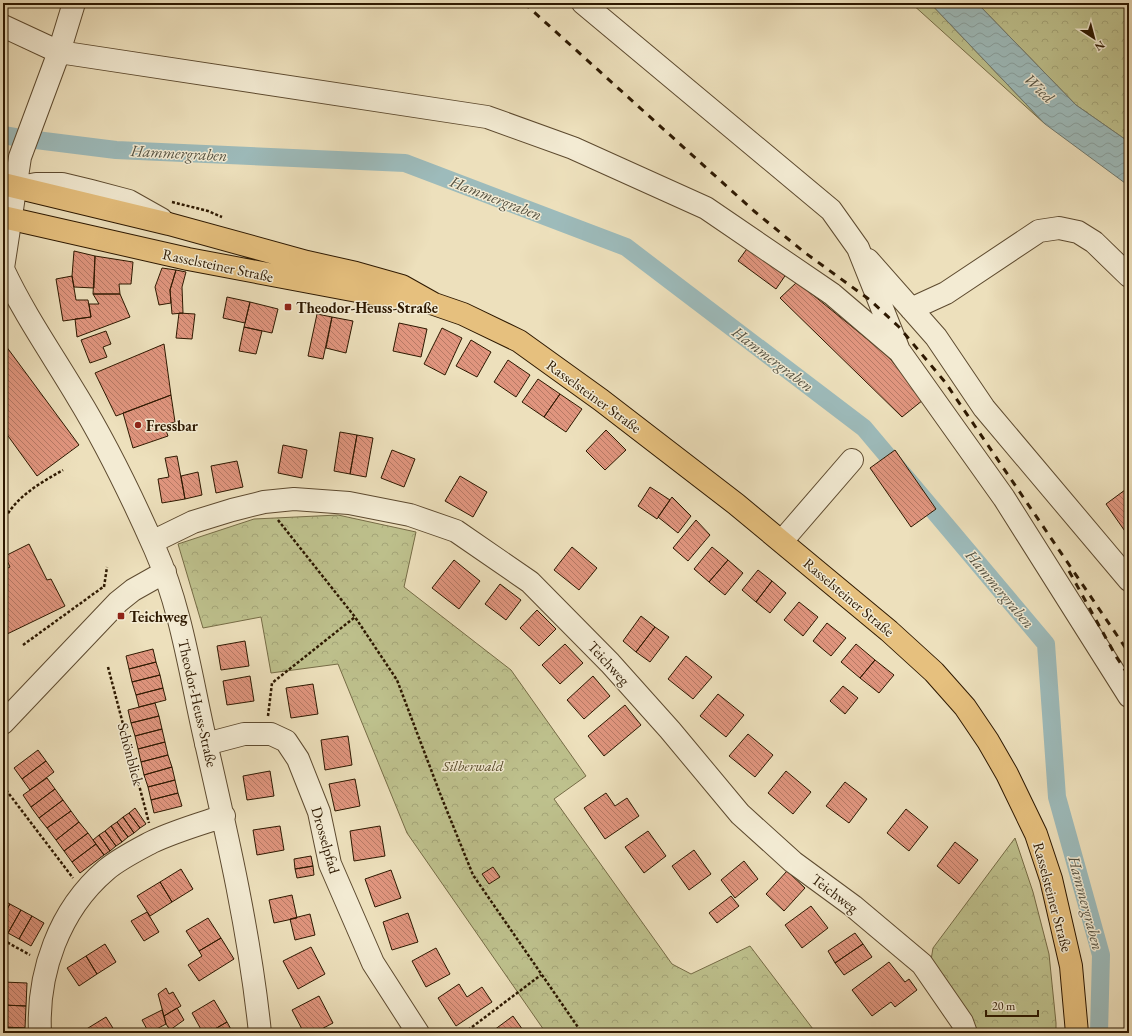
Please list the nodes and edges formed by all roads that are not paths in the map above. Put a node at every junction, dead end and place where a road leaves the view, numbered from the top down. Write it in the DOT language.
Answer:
graph roads {
  1 [pos="74,3"];
  2 [pos="583,3"];
  3 [pos="3,26"];
  4 [pos="59,52"];
  5 [pos="9,186"];
  6 [pos="7,218"];
  7 [pos="858,248"];
  8 [pos="3,268"];
  9 [pos="1129,276"];
  10 [pos="434,304"];
  11 [pos="911,309"];
  12 [pos="900,352"];
  13 [pos="852,460"];
  14 [pos="782,540"];
  15 [pos="152,542"];
  16 [pos="165,572"];
  17 [pos="1129,580"];
  18 [pos="1129,696"];
  19 [pos="3,723"];
  20 [pos="206,744"];
  21 [pos="224,816"];
  22 [pos="40,1033"];
  23 [pos="260,1033"];
  24 [pos="418,1033"];
  25 [pos="966,1033"];
  26 [pos="1077,1033"];
  1 -- 4 [label="street, Theodor-Heuss-Straße"];
  2 -- 7 [label="street"];
  3 -- 4 [label="street"];
  4 -- 5 [label="street, Theodor-Heuss-Straße"];
  4 -- 12 [label="street"];
  5 -- 6 [label="street, Theodor-Heuss-Straße"];
  5 -- 10 [label="main road, Rasselsteiner Straße"];
  6 -- 8 [label="street, Theodor-Heuss-Straße"];
  6 -- 10 [label="main road, Rasselsteiner Straße"];
  7 -- 11 [label="street"];
  7 -- 12 [label="street"];
  8 -- 15 [label="street, Theodor-Heuss-Straße"];
  9 -- 11 [label="street"];
  10 -- 14 [label="main road, Rasselsteiner Straße"];
  11 -- 17 [label="street"];
  12 -- 18 [label="street"];
  13 -- 14 [label="street"];
  14 -- 26 [label="main road, Rasselsteiner Straße"];
  15 -- 16 [label="street, Theodor-Heuss-Straße"];
  15 -- 25 [label="street, Teichweg"];
  16 -- 19 [label="street"];
  16 -- 20 [label="street, Theodor-Heuss-Straße"];
  20 -- 21 [label="street, Theodor-Heuss-Straße"];
  20 -- 24 [label="street, Drosselpfad"];
  21 -- 22 [label="street"];
  21 -- 23 [label="street, Theodor-Heuss-Straße"];
}
